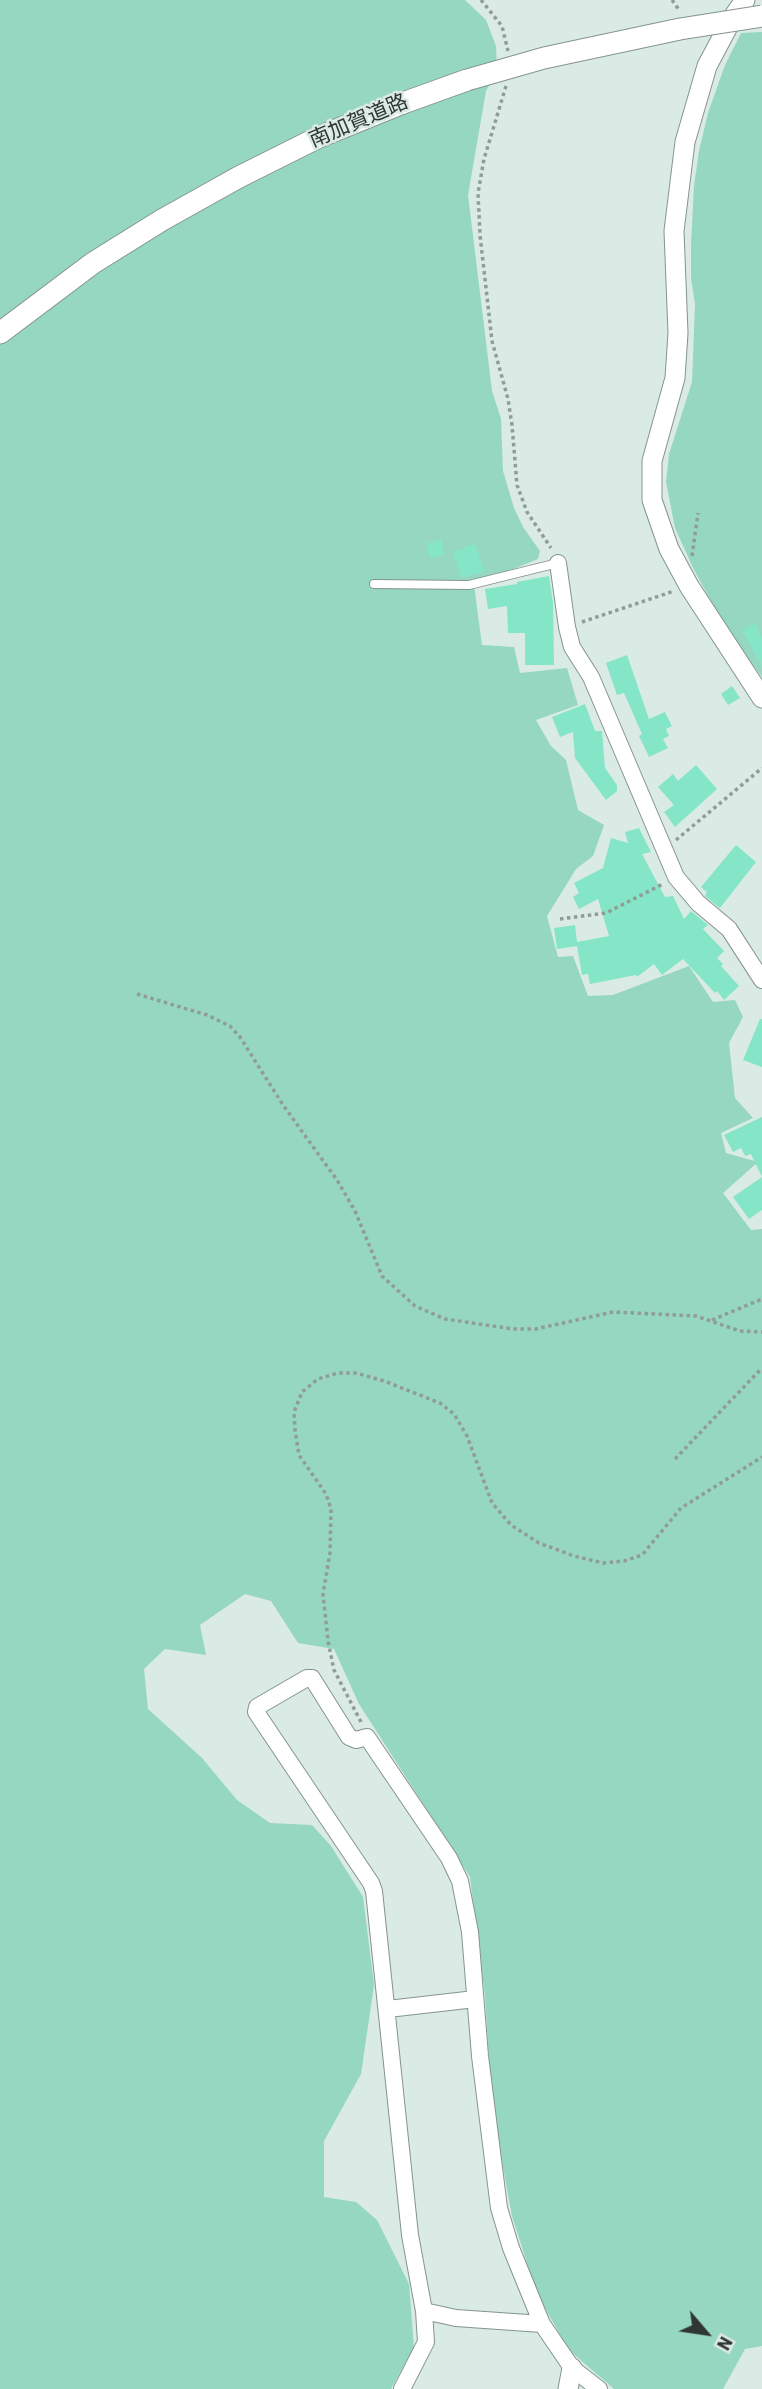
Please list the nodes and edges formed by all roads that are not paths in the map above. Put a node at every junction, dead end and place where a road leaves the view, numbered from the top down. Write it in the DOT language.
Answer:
graph roads {
  1 [pos="745,0"];
  2 [pos="762,16"];
  3 [pos="0,332"];
  4 [pos="558,563"];
  5 [pos="374,584"];
  6 [pos="762,698"];
  7 [pos="762,980"];
  8 [pos="475,1999"];
  9 [pos="388,2009"];
  10 [pos="424,2311"];
  11 [pos="542,2324"];
  12 [pos="572,2368"];
  13 [pos="402,2389"];
  14 [pos="568,2389"];
  15 [pos="599,2389"];
  1 -- 6 [label="street"];
  2 -- 3 [label="main road, 南加賀道路, bridge"];
  4 -- 5 [label="lane"];
  4 -- 7 [label="street"];
  8 -- 9 [label="street"];
  8 -- 9 [label="street"];
  8 -- 11 [label="street"];
  9 -- 10 [label="street"];
  10 -- 11 [label="street"];
  10 -- 13 [label="street"];
  11 -- 12 [label="street"];
  12 -- 14 [label="street"];
  12 -- 15 [label="street"];
}
